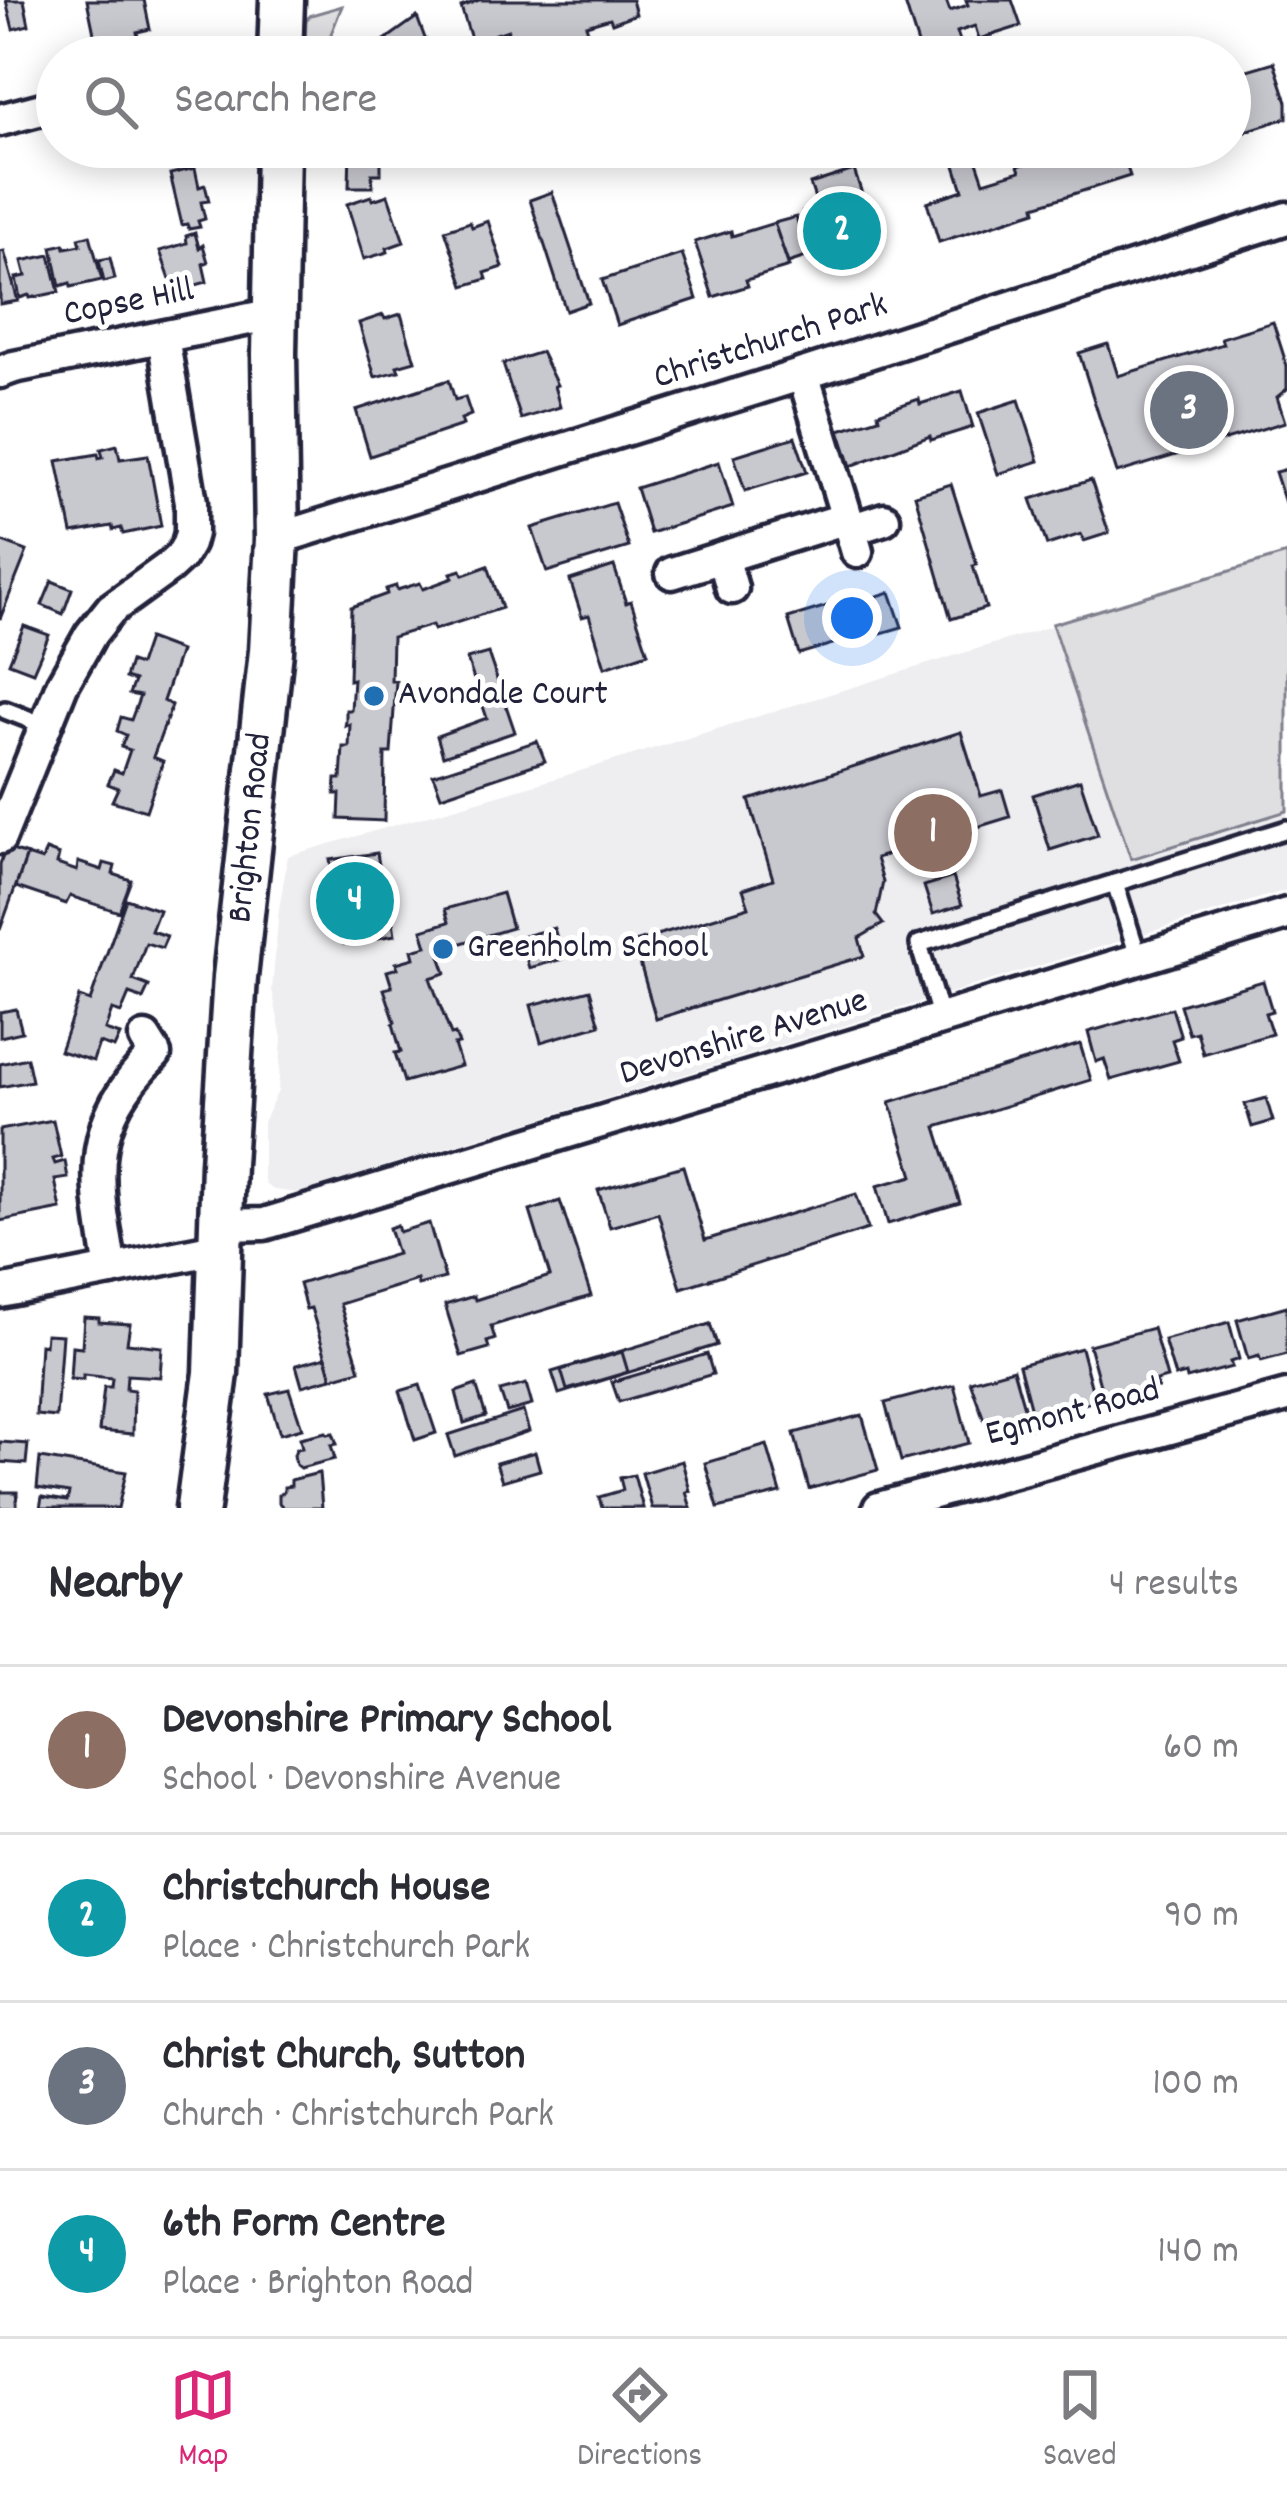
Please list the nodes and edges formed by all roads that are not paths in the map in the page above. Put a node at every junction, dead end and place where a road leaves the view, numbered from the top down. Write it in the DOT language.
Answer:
graph roads {
  1 [pos="282,0"];
  2 [pos="281,36"];
  3 [pos="36,111"];
  4 [pos="0,120"];
  5 [pos="277,168"];
  6 [pos="1287,218"];
  7 [pos="274,314"];
  8 [pos="163,337"];
  9 [pos="0,372"];
  10 [pos="803,374"];
  11 [pos="884,519"];
  12 [pos="851,533"];
  13 [pos="277,539"];
  14 [pos="722,557"];
  15 [pos="672,573"];
  16 [pos="732,589"];
  17 [pos="5,710"];
  18 [pos="46,726"];
  19 [pos="1287,829"];
  20 [pos="0,838"];
  21 [pos="1114,883"];
  22 [pos="1287,914"];
  23 [pos="1139,959"];
  24 [pos="941,1019"];
  25 [pos="146,1038"];
  26 [pos="221,1237"];
  27 [pos="111,1270"];
  28 [pos="0,1292"];
  29 [pos="1287,1396"];
  30 [pos="198,1508"];
  31 [pos="879,1508"];
  1 -- 2 [label="main road"];
  3 -- 4 [label="street"];
  5 -- 7 [label="main road, Brighton Road"];
  6 -- 10 [label="street, Christchurch Park"];
  7 -- 8 [label="street, Copse Hill"];
  7 -- 13 [label="main road, Brighton Road"];
  8 -- 9 [label="street, Copse Hill"];
  8 -- 18 [label="street"];
  10 -- 12 [label="street"];
  10 -- 13 [label="street, Christchurch Park"];
  11 -- 12 [label="street"];
  12 -- 14 [label="street"];
  13 -- 26 [label="main road, Brighton Road"];
  14 -- 15 [label="street"];
  14 -- 16 [label="street"];
  17 -- 18 [label="lane"];
  18 -- 20 [label="street"];
  19 -- 21 [label="lane"];
  21 -- 23 [label="lane"];
  21 -- 24 [label="lane"];
  22 -- 23 [label="street, Devonshire Avenue"];
  23 -- 24 [label="street, Devonshire Avenue"];
  24 -- 26 [label="street, Devonshire Avenue"];
  25 -- 27 [label="street"];
  26 -- 27 [label="street, Devonshire Avenue"];
  26 -- 30 [label="main road, Brighton Road"];
  27 -- 28 [label="street, Devonshire Avenue"];
  29 -- 31 [label="street, Egmont Road"];
}
